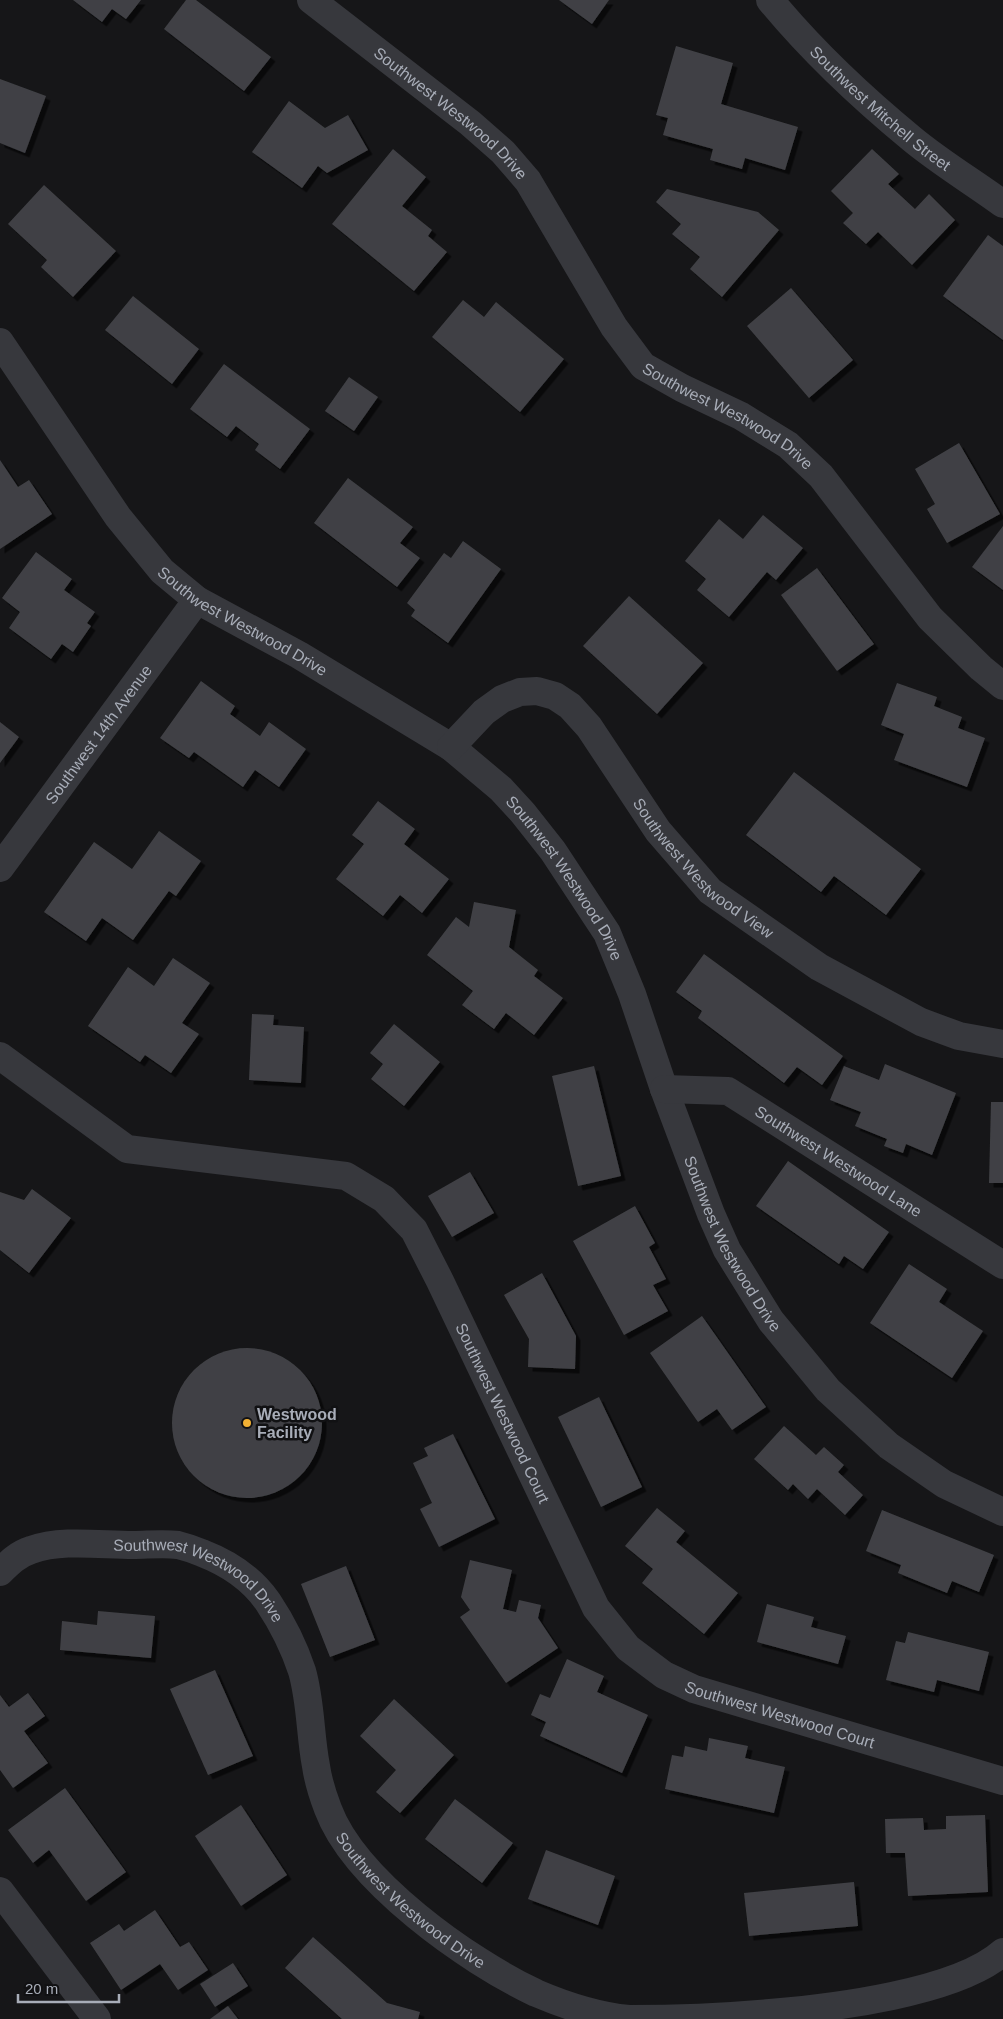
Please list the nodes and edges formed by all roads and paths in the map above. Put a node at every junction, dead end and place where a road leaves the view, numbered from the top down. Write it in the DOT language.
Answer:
graph roads {
  1 [pos="312,0"];
  2 [pos="770,0"];
  3 [pos="1003,204"];
  4 [pos="0,342"];
  5 [pos="197,600"];
  6 [pos="1003,686"];
  7 [pos="451,747"];
  8 [pos="0,868"];
  9 [pos="1003,1044"];
  10 [pos="0,1056"];
  11 [pos="664,1089"];
  12 [pos="1003,1265"];
  13 [pos="1003,1512"];
  14 [pos="0,1572"];
  15 [pos="1003,1781"];
  16 [pos="0,1891"];
  17 [pos="1003,1952"];
  18 [pos="98,2019"];
  1 -- 6 [label="street, Southwest Westwood Drive"];
  2 -- 3 [label="street, Southwest Mitchell Street"];
  4 -- 5 [label="street, Southwest Westwood Drive"];
  5 -- 7 [label="street, Southwest Westwood Drive"];
  5 -- 8 [label="street, Southwest 14th Avenue"];
  7 -- 9 [label="street, Southwest Westwood View"];
  7 -- 11 [label="street, Southwest Westwood Drive"];
  10 -- 15 [label="street, Southwest Westwood Court"];
  11 -- 12 [label="street, Southwest Westwood Lane"];
  11 -- 13 [label="street, Southwest Westwood Drive"];
  14 -- 17 [label="street, Southwest Westwood Drive"];
  16 -- 18 [label="street"];
}
